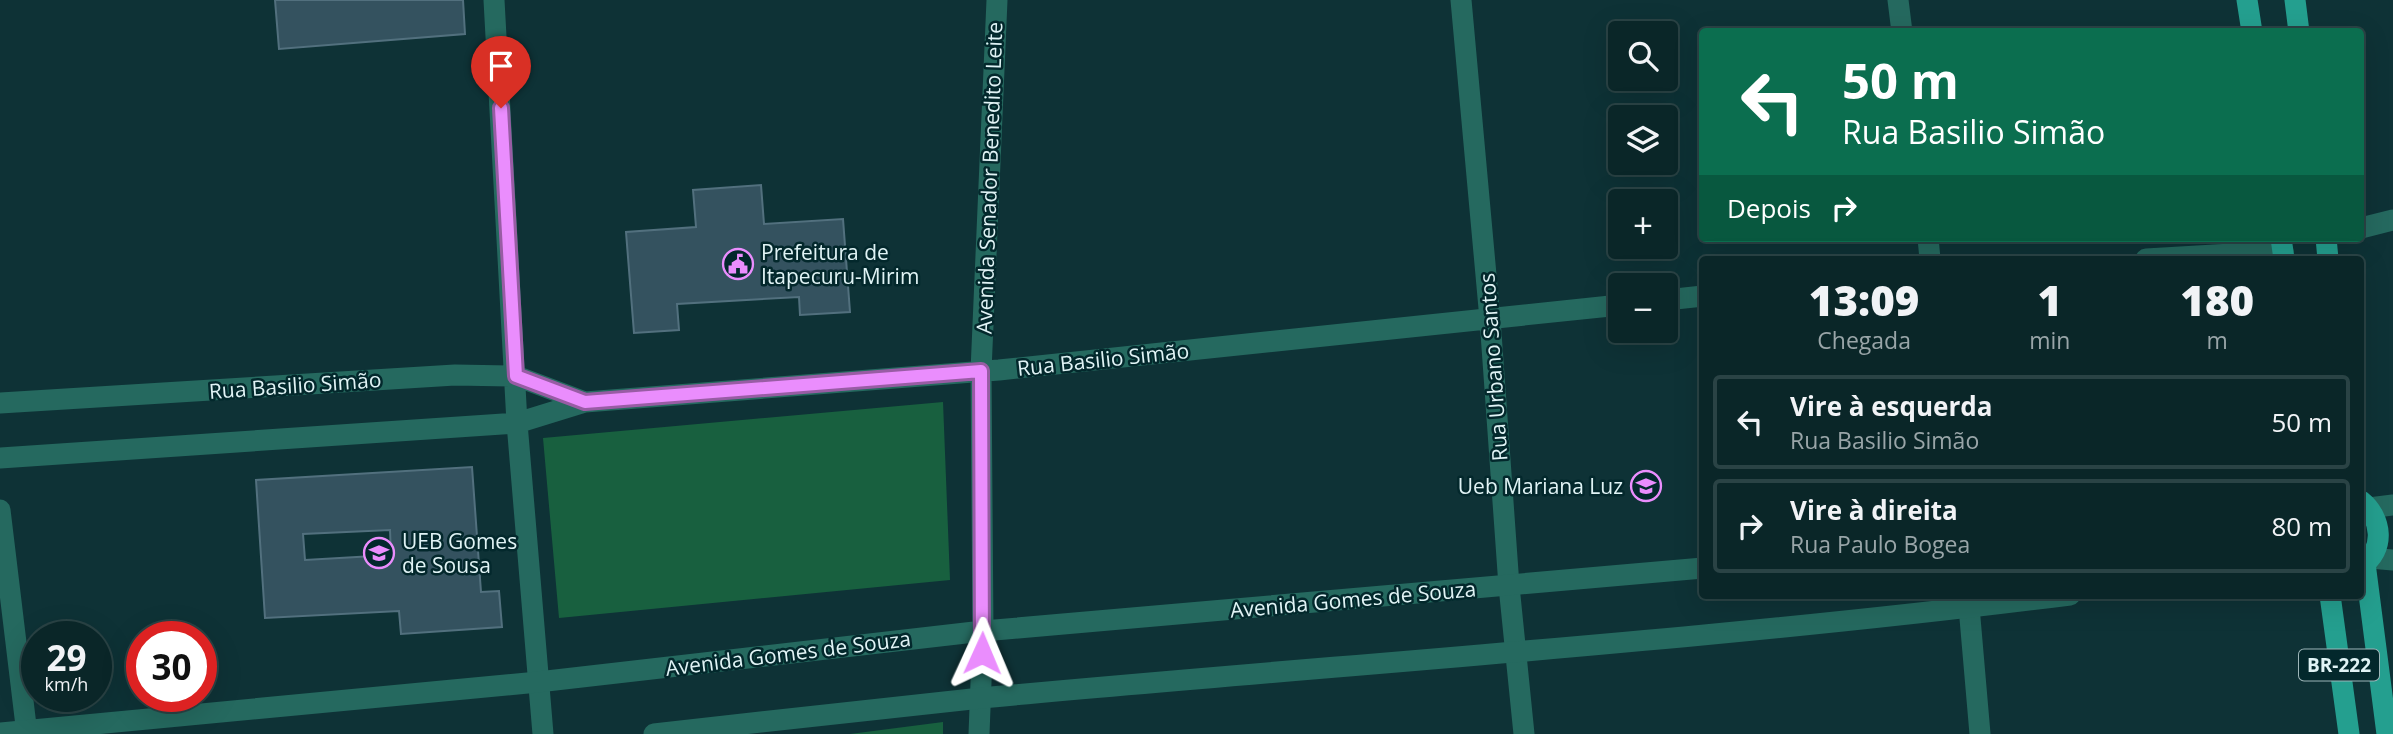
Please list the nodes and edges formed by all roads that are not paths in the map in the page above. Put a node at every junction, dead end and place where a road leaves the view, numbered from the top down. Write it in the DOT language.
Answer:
graph roads {
  1 [pos="495,0"];
  2 [pos="997,0"];
  3 [pos="1461,0"];
  4 [pos="1898,0"];
  5 [pos="2247,0"];
  6 [pos="2295,0"];
  7 [pos="1902,28"];
  8 [pos="2251,28"];
  9 [pos="2298,28"];
  10 [pos="2393,220"];
  11 [pos="2364,227"];
  12 [pos="2283,249"];
  13 [pos="2187,256"];
  14 [pos="1699,296"];
  15 [pos="1678,299"];
  16 [pos="1608,306"];
  17 [pos="1490,318"];
  18 [pos="981,371"];
  19 [pos="516,376"];
  20 [pos="585,402"];
  21 [pos="0,403"];
  22 [pos="517,423"];
  23 [pos="0,458"];
  24 [pos="2365,505"];
  25 [pos="2393,505"];
  26 [pos="0,510"];
  27 [pos="2393,560"];
  28 [pos="2365,562"];
  29 [pos="1699,568"];
  30 [pos="1509,586"];
  31 [pos="2003,599"];
  32 [pos="2331,599"];
  33 [pos="1969,601"];
  34 [pos="983,631"];
  35 [pos="1516,653"];
  36 [pos="538,682"];
  37 [pos="980,698"];
  38 [pos="27,732"];
  39 [pos="0,733"];
  40 [pos="543,734"];
  41 [pos="654,734"];
  42 [pos="979,734"];
  43 [pos="1524,734"];
  44 [pos="1980,734"];
  45 [pos="2348,734"];
  46 [pos="2387,734"];
  1 -- 19 [label="street"];
  2 -- 18 [label="street, Avenida Senador Benedito Leite"];
  3 -- 17 [label="street, Rua Urbano Santos"];
  4 -- 7 [label="street"];
  5 -- 8 [label="main road"];
  6 -- 9 [label="main road"];
  10 -- 11 [label="street"];
  12 -- 13 [label="street"];
  14 -- 15 [label="street"];
  16 -- 17 [label="street, Rua Basilio Simão"];
  17 -- 18 [label="street, Rua Basilio Simão"];
  17 -- 30 [label="street, Rua Urbano Santos"];
  18 -- 20 [label="street, Rua Basilio Simão"];
  18 -- 34 [label="street, Avenida Senador Benedito Leite"];
  19 -- 20 [label="street, Rua Basilio Simão"];
  19 -- 21 [label="street, Rua Basilio Simão"];
  19 -- 22 [label="street"];
  20 -- 22 [label="street, Rua Basilio Simão"];
  22 -- 23 [label="street, Rua Basilio Simão"];
  22 -- 36 [label="street"];
  24 -- 25 [label="street"];
  24 -- 28 [label="main road, BR-222"];
  26 -- 38 [label="street"];
  27 -- 28 [label="street"];
  28 -- 46 [label="main road, BR-222"];
  29 -- 30 [label="street, Avenida Gomes de Souza"];
  30 -- 34 [label="street, Avenida Gomes de Souza"];
  30 -- 35 [label="street, Rua Urbano Santos"];
  31 -- 33 [label="street"];
  32 -- 45 [label="main road, BR-222"];
  33 -- 35 [label="street"];
  33 -- 44 [label="street"];
  34 -- 36 [label="street, Avenida Gomes de Souza"];
  34 -- 37 [label="street, Avenida Senador Benedito Leite"];
  35 -- 37 [label="street"];
  35 -- 43 [label="street, Rua Urbano Santos"];
  36 -- 38 [label="street, Avenida Gomes de Souza"];
  36 -- 40 [label="street"];
  37 -- 41 [label="street"];
  37 -- 42 [label="street, Avenida Senador Benedito Leite"];
  38 -- 39 [label="street, Avenida Gomes de Souza"];
}
